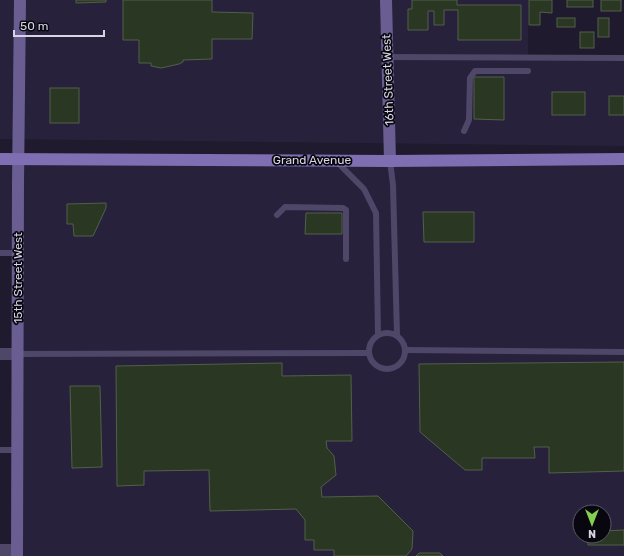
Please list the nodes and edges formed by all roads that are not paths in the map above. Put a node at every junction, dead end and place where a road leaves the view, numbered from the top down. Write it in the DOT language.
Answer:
graph roads {
  1 [pos="20,0"];
  2 [pos="386,0"];
  3 [pos="387,57"];
  4 [pos="624,58"];
  5 [pos="528,70"];
  6 [pos="464,131"];
  7 [pos="0,159"];
  8 [pos="18,159"];
  9 [pos="624,159"];
  10 [pos="336,160"];
  11 [pos="390,161"];
  12 [pos="277,215"];
  13 [pos="0,253"];
  14 [pos="18,253"];
  15 [pos="346,259"];
  16 [pos="378,335"];
  17 [pos="397,335"];
  18 [pos="406,350"];
  19 [pos="624,352"];
  20 [pos="370,353"];
  21 [pos="0,354"];
  22 [pos="18,354"];
  23 [pos="0,450"];
  24 [pos="17,450"];
  25 [pos="0,550"];
  26 [pos="17,553"];
  1 -- 8 [label="street, 15th Street West"];
  2 -- 3 [label="street, 16th Street West"];
  3 -- 4 [label="lane"];
  3 -- 11 [label="street, 16th Street West"];
  5 -- 6 [label="lane"];
  7 -- 8 [label="main road, Grand Avenue"];
  8 -- 10 [label="main road, Grand Avenue"];
  8 -- 14 [label="street, 15th Street West"];
  9 -- 11 [label="main road, Grand Avenue"];
  10 -- 11 [label="main road, Grand Avenue"];
  10 -- 16 [label="lane"];
  11 -- 17 [label="lane"];
  12 -- 15 [label="lane"];
  13 -- 14 [label="lane"];
  14 -- 22 [label="street, 15th Street West"];
  16 -- 17 [label="lane"];
  16 -- 20 [label="lane"];
  17 -- 18 [label="lane"];
  18 -- 19 [label="lane"];
  18 -- 20 [label="lane"];
  20 -- 22 [label="lane"];
  21 -- 22 [label="street"];
  22 -- 24 [label="street, 15th Street West"];
  23 -- 24 [label="lane"];
  24 -- 26 [label="street, 15th Street West"];
  25 -- 26 [label="street"];
}
